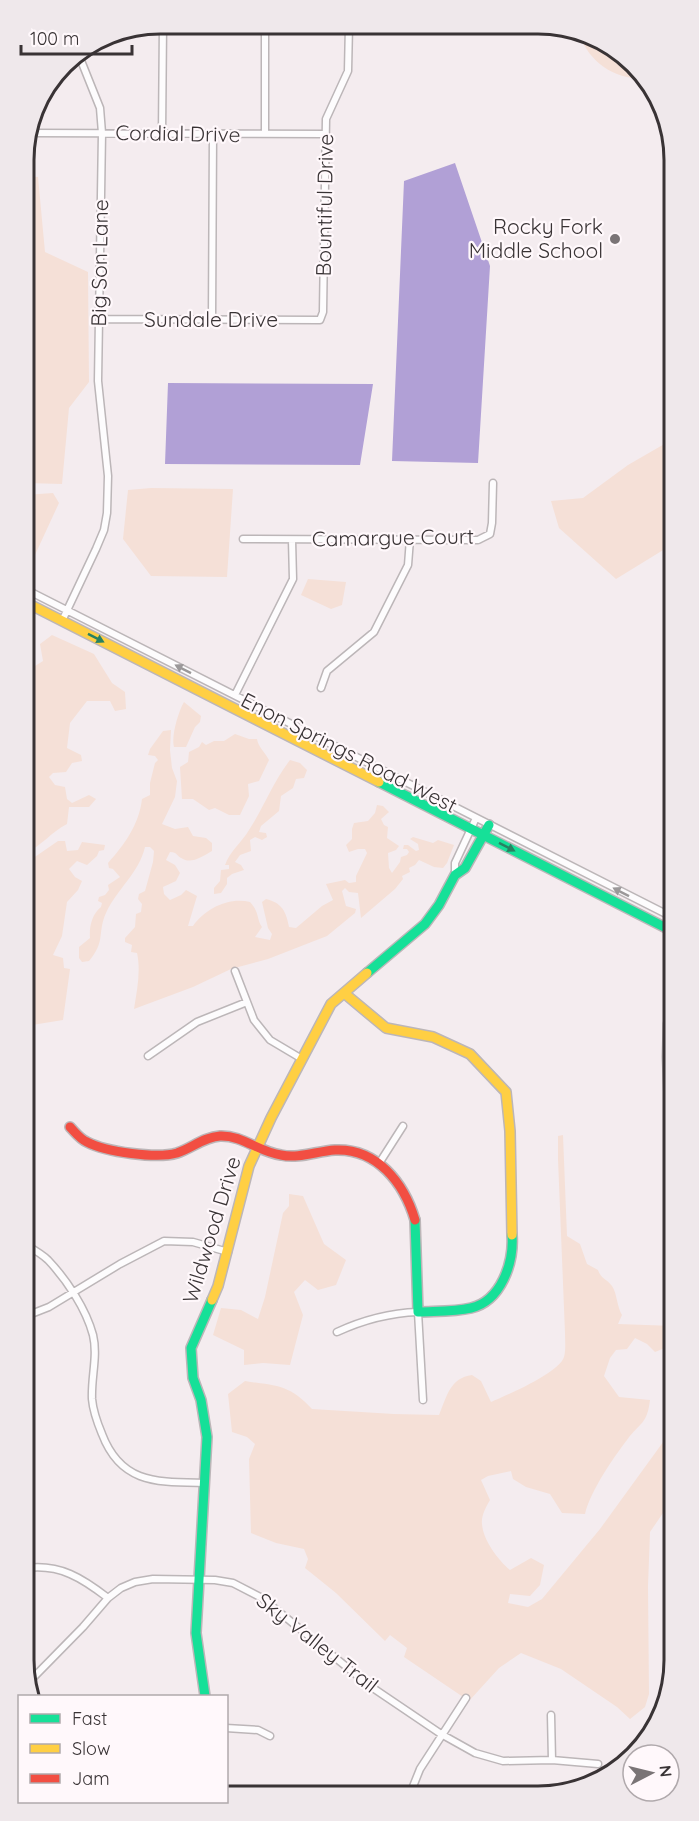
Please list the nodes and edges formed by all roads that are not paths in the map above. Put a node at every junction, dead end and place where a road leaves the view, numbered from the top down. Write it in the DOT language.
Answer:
graph roads {
  1 [pos="349,34"];
  2 [pos="163,35"];
  3 [pos="265,35"];
  4 [pos="82,62"];
  5 [pos="38,133"];
  6 [pos="102,133"];
  7 [pos="162,134"];
  8 [pos="213,134"];
  9 [pos="326,134"];
  10 [pos="265,135"];
  11 [pos="322,317"];
  12 [pos="99,319"];
  13 [pos="212,320"];
  14 [pos="493,483"];
  15 [pos="243,538"];
  16 [pos="410,539"];
  17 [pos="292,540"];
  18 [pos="35,594"];
  19 [pos="35,607"];
  20 [pos="67,610"];
  21 [pos="62,621"];
  22 [pos="321,688"];
  23 [pos="235,695"];
  24 [pos="476,818"];
  25 [pos="489,825"];
  26 [pos="470,829"];
  27 [pos="483,835"];
  28 [pos="455,875"];
  29 [pos="664,913"];
  30 [pos="664,927"];
  31 [pos="235,971"];
  32 [pos="344,993"];
  33 [pos="247,1002"];
  34 [pos="148,1056"];
  35 [pos="302,1059"];
  36 [pos="403,1126"];
  37 [pos="70,1127"];
  38 [pos="258,1147"];
  39 [pos="380,1162"];
  40 [pos="34,1250"];
  41 [pos="228,1252"];
  42 [pos="73,1293"];
  43 [pos="417,1312"];
  44 [pos="34,1313"];
  45 [pos="337,1332"];
  46 [pos="423,1400"];
  47 [pos="204,1483"];
  48 [pos="34,1568"];
  49 [pos="199,1580"];
  50 [pos="108,1598"];
  51 [pos="36,1675"];
  52 [pos="205,1695"];
  53 [pos="466,1698"];
  54 [pos="551,1715"];
  55 [pos="228,1728"];
  56 [pos="441,1734"];
  57 [pos="270,1736"];
  58 [pos="552,1760"];
  59 [pos="598,1764"];
  60 [pos="413,1786"];
  1 -- 9 [label="street, Bountiful Drive"];
  2 -- 7 [label="street"];
  3 -- 10 [label="street"];
  4 -- 6 [label="street, Big Son Lane"];
  5 -- 6 [label="street, Cordial Drive"];
  6 -- 7 [label="street, Cordial Drive"];
  6 -- 12 [label="street, Big Son Lane"];
  7 -- 8 [label="street, Cordial Drive"];
  8 -- 10 [label="street, Cordial Drive"];
  8 -- 13 [label="street"];
  9 -- 10 [label="street, Cordial Drive"];
  9 -- 11 [label="street, Bountiful Drive"];
  11 -- 13 [label="street, Sundale Drive"];
  12 -- 13 [label="street, Sundale Drive"];
  12 -- 20 [label="street, Big Son Lane"];
  14 -- 16 [label="street, Camargue Court"];
  15 -- 17 [label="street, Camargue Court"];
  16 -- 17 [label="street, Camargue Court"];
  16 -- 22 [label="street"];
  17 -- 23 [label="street"];
  18 -- 20 [label="street, Enon Springs Road West"];
  19 -- 21 [label="street"];
  20 -- 21 [label="street, Big Son Lane"];
  23 -- 20 [label="street, Enon Springs Road West, one-way"];
  21 -- 26 [label="street, one-way"];
  23 -- 24 [label="street, Enon Springs Road West"];
  24 -- 25 [label="street, Enon Springs Road West"];
  24 -- 26 [label="street, Wildwood Drive"];
  25 -- 27 [label="street, Wildwood Drive"];
  29 -- 25 [label="street, Enon Springs Road West, one-way"];
  26 -- 27 [label="street"];
  26 -- 28 [label="street, Wildwood Drive"];
  27 -- 28 [label="street, Wildwood Drive"];
  27 -- 30 [label="street, one-way"];
  28 -- 32 [label="street, Wildwood Drive"];
  31 -- 33 [label="street"];
  32 -- 35 [label="street, Wildwood Drive"];
  32 -- 43 [label="street"];
  33 -- 34 [label="street"];
  33 -- 35 [label="street"];
  35 -- 38 [label="street, Wildwood Drive"];
  36 -- 39 [label="street"];
  37 -- 38 [label="street"];
  38 -- 39 [label="street"];
  38 -- 41 [label="street, Wildwood Drive"];
  39 -- 43 [label="street"];
  40 -- 42 [label="street"];
  41 -- 42 [label="street"];
  41 -- 47 [label="street, Wildwood Drive"];
  42 -- 44 [label="street"];
  42 -- 47 [label="street"];
  43 -- 45 [label="street"];
  43 -- 46 [label="street"];
  47 -- 49 [label="street, Wildwood Drive"];
  48 -- 50 [label="street"];
  49 -- 50 [label="street, Sky Valley Trail"];
  49 -- 52 [label="street, Wildwood Drive"];
  49 -- 56 [label="street, Sky Valley Trail"];
  50 -- 51 [label="street, Sky Valley Trail"];
  53 -- 56 [label="street"];
  54 -- 58 [label="street"];
  55 -- 57 [label="street"];
  56 -- 58 [label="street, Sky Valley Trail"];
  56 -- 60 [label="street"];
  58 -- 59 [label="street, Sky Valley Trail"];
}
